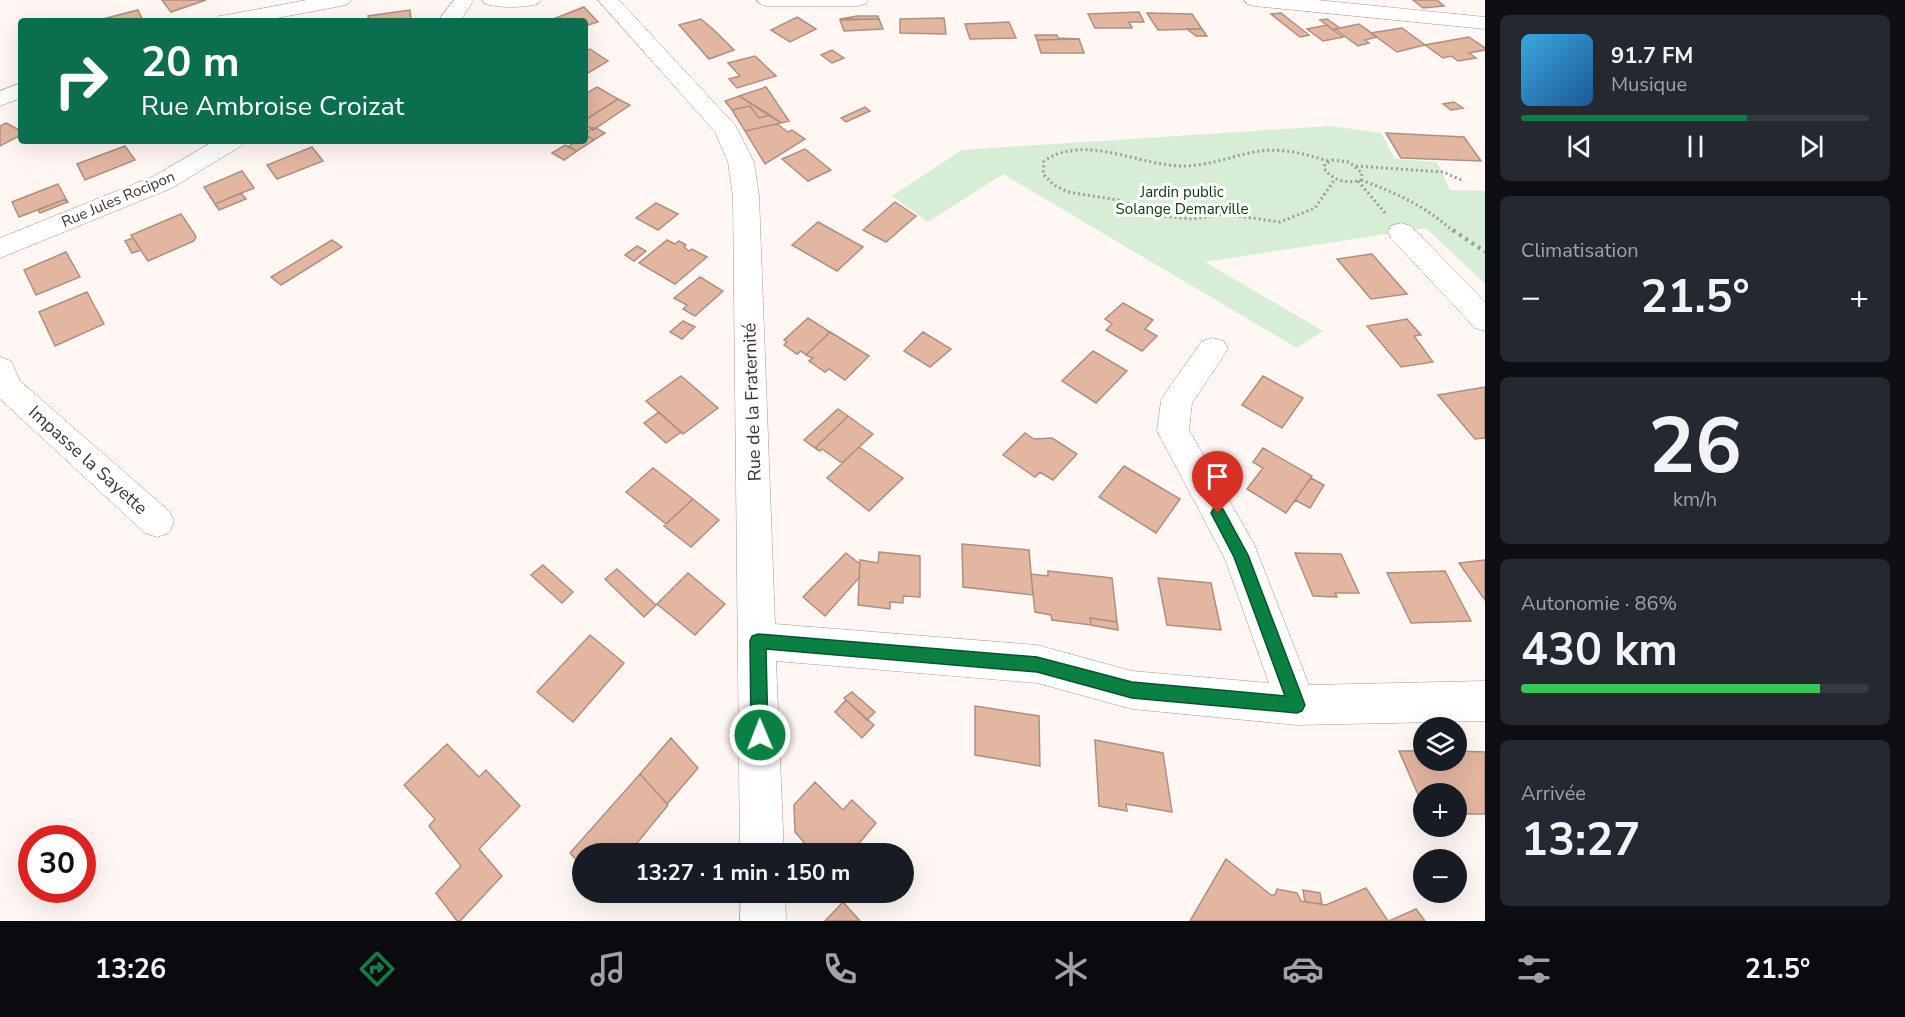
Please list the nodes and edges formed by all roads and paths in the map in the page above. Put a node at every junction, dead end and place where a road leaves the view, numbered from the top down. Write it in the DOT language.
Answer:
graph roads {
  1 [pos="341,0"];
  2 [pos="464,0"];
  3 [pos="492,0"];
  4 [pos="531,0"];
  5 [pos="608,0"];
  6 [pos="767,0"];
  7 [pos="858,0"];
  8 [pos="1254,0"];
  9 [pos="243,18"];
  10 [pos="451,18"];
  11 [pos="1485,23"];
  12 [pos="18,91"];
  13 [pos="0,99"];
  14 [pos="227,144"];
  15 [pos="1328,161"];
  16 [pos="1356,165"];
  17 [pos="1335,179"];
  18 [pos="1358,181"];
  19 [pos="1464,181"];
  20 [pos="1401,232"];
  21 [pos="0,249"];
  22 [pos="1485,320"];
  23 [pos="1213,349"];
  24 [pos="0,369"];
  25 [pos="157,522"];
  26 [pos="758,641"];
  27 [pos="1485,701"];
  28 [pos="1297,705"];
  29 [pos="762,843"];
  30 [pos="763,903"];
  31 [pos="763,921"];
  1 -- 9 [label="street"];
  2 -- 10 [label="street"];
  3 -- 4 [label="street"];
  5 -- 26 [label="street, Rue de la Fraternité"];
  6 -- 7 [label="street"];
  8 -- 11 [label="street"];
  12 -- 13 [label="street"];
  14 -- 21 [label="street, Rue Jules Rocipon"];
  15 -- 16 [label="path"];
  15 -- 17 [label="path"];
  15 -- 17 [label="path"];
  16 -- 18 [label="path"];
  16 -- 19 [label="path"];
  17 -- 18 [label="path"];
  18 -- 20 [label="path"];
  20 -- 22 [label="street"];
  23 -- 28 [label="street"];
  24 -- 25 [label="street, Impasse la Sayette"];
  26 -- 28 [label="street"];
  26 -- 29 [label="street, Rue de la Fraternité"];
  27 -- 28 [label="street"];
  30 -- 31 [label="street"];
}
